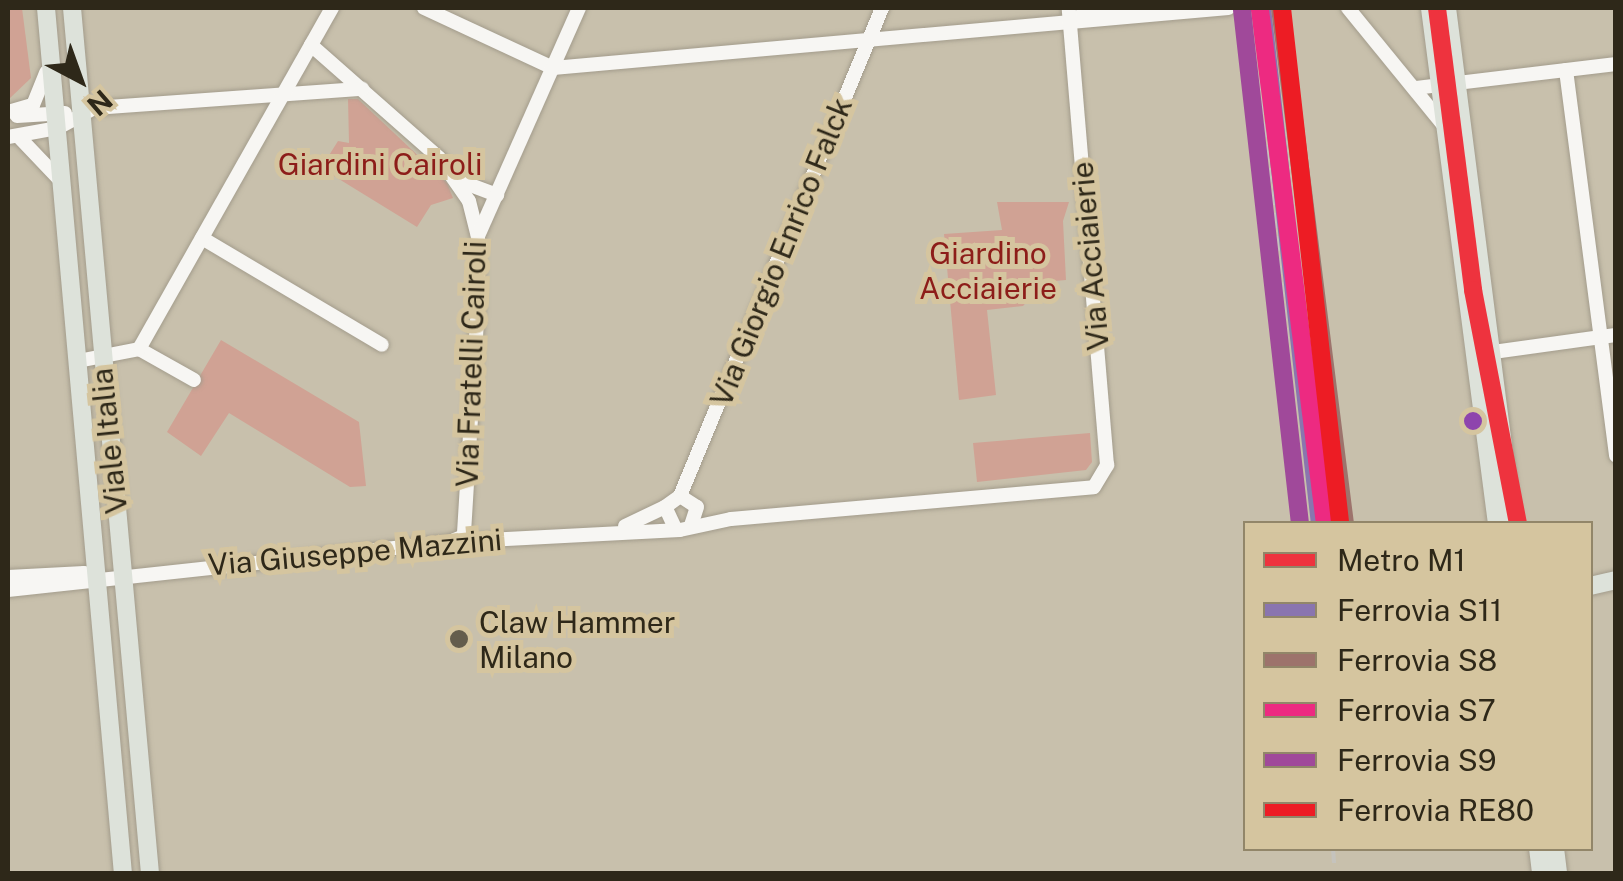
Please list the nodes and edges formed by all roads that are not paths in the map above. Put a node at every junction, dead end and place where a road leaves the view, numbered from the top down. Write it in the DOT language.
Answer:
graph roads {
  1 [pos="46,8"];
  2 [pos="72,8"];
  3 [pos="332,8"];
  4 [pos="424,8"];
  5 [pos="578,8"];
  6 [pos="882,8"];
  7 [pos="1131,8"];
  8 [pos="1228,8"];
  9 [pos="1430,8"];
  10 [pos="1447,8"];
  11 [pos="1352,10"];
  12 [pos="1166,11"];
  13 [pos="443,12"];
  14 [pos="1070,14"];
  15 [pos="870,37"];
  16 [pos="311,45"];
  17 [pos="1616,64"];
  18 [pos="553,68"];
  19 [pos="1566,70"];
  20 [pos="1450,86"];
  21 [pos="1414,88"];
  22 [pos="363,89"];
  23 [pos="285,91"];
  24 [pos="81,114"];
  25 [pos="8,115"];
  26 [pos="57,120"];
  27 [pos="1446,128"];
  28 [pos="13,137"];
  29 [pos="457,180"];
  30 [pos="63,188"];
  31 [pos="496,194"];
  32 [pos="478,237"];
  33 [pos="202,238"];
  34 [pos="1616,335"];
  35 [pos="1599,337"];
  36 [pos="382,345"];
  37 [pos="139,349"];
  38 [pos="1493,352"];
  39 [pos="100,360"];
  40 [pos="78,361"];
  41 [pos="194,380"];
  42 [pos="1616,456"];
  43 [pos="1094,488"];
  44 [pos="680,496"];
  45 [pos="665,508"];
  46 [pos="695,519"];
  47 [pos="1497,521"];
  48 [pos="1513,521"];
  49 [pos="675,528"];
  50 [pos="614,529"];
  51 [pos="449,542"];
  52 [pos="124,573"];
  53 [pos="8,577"];
  54 [pos="97,580"];
  55 [pos="8,590"];
  56 [pos="123,874"];
  57 [pos="150,874"];
  1 -- 25 [label="street, Viale Italia"];
  1 -- 26 [label="main road, Viale Italia"];
  2 -- 24 [label="main road, Viale Italia"];
  3 -- 16 [label="street"];
  4 -- 13 [label="street"];
  5 -- 18 [label="street"];
  6 -- 15 [label="street, Via Giorgio Enrico Falck"];
  7 -- 14 [label="street"];
  8 -- 12 [label="street"];
  9 -- 20 [label="main road"];
  10 -- 20 [label="main road"];
  11 -- 21 [label="street"];
  12 -- 14 [label="street"];
  13 -- 18 [label="street"];
  14 -- 15 [label="street"];
  14 -- 43 [label="street, Via Acciaierie"];
  15 -- 18 [label="street"];
  15 -- 44 [label="street, Via Giorgio Enrico Falck"];
  16 -- 22 [label="street, Via Fratelli Cairoli"];
  16 -- 23 [label="street"];
  17 -- 19 [label="street"];
  18 -- 31 [label="street"];
  19 -- 20 [label="street"];
  19 -- 35 [label="street"];
  20 -- 21 [label="street"];
  20 -- 27 [label="main road"];
  20 -- 38 [label="main road"];
  21 -- 27 [label="street"];
  22 -- 23 [label="street"];
  22 -- 29 [label="street, Via Fratelli Cairoli"];
  23 -- 24 [label="street"];
  23 -- 33 [label="street"];
  24 -- 26 [label="street"];
  24 -- 39 [label="main road, Viale Italia"];
  25 -- 26 [label="street"];
  26 -- 28 [label="street"];
  26 -- 30 [label="main road, Viale Italia"];
  27 -- 47 [label="main road"];
  28 -- 30 [label="street"];
  29 -- 31 [label="street, Via Fratelli Cairoli"];
  29 -- 32 [label="street, Via Fratelli Cairoli"];
  30 -- 40 [label="main road, Viale Italia"];
  31 -- 32 [label="street"];
  32 -- 51 [label="street, Via Fratelli Cairoli"];
  33 -- 36 [label="street"];
  33 -- 37 [label="street"];
  34 -- 35 [label="street"];
  35 -- 38 [label="street"];
  35 -- 42 [label="street"];
  37 -- 39 [label="street"];
  37 -- 41 [label="street"];
  38 -- 48 [label="main road"];
  39 -- 40 [label="street"];
  39 -- 52 [label="main road, Viale Italia"];
  40 -- 54 [label="main road, Viale Italia"];
  43 -- 46 [label="street, Via Giuseppe Mazzini"];
  44 -- 45 [label="street, Via Giuseppe Mazzini"];
  44 -- 46 [label="street"];
  45 -- 49 [label="street"];
  45 -- 50 [label="street, Via Giuseppe Mazzini"];
  46 -- 49 [label="street, Via Giuseppe Mazzini"];
  49 -- 50 [label="street, Via Giuseppe Mazzini"];
  50 -- 51 [label="street, Via Giuseppe Mazzini"];
  51 -- 52 [label="street, Via Giuseppe Mazzini"];
  52 -- 54 [label="street, Via Giuseppe Mazzini"];
  52 -- 57 [label="main road, Viale Italia"];
  53 -- 54 [label="street"];
  54 -- 55 [label="street"];
  54 -- 56 [label="main road, Viale Italia"];
}
